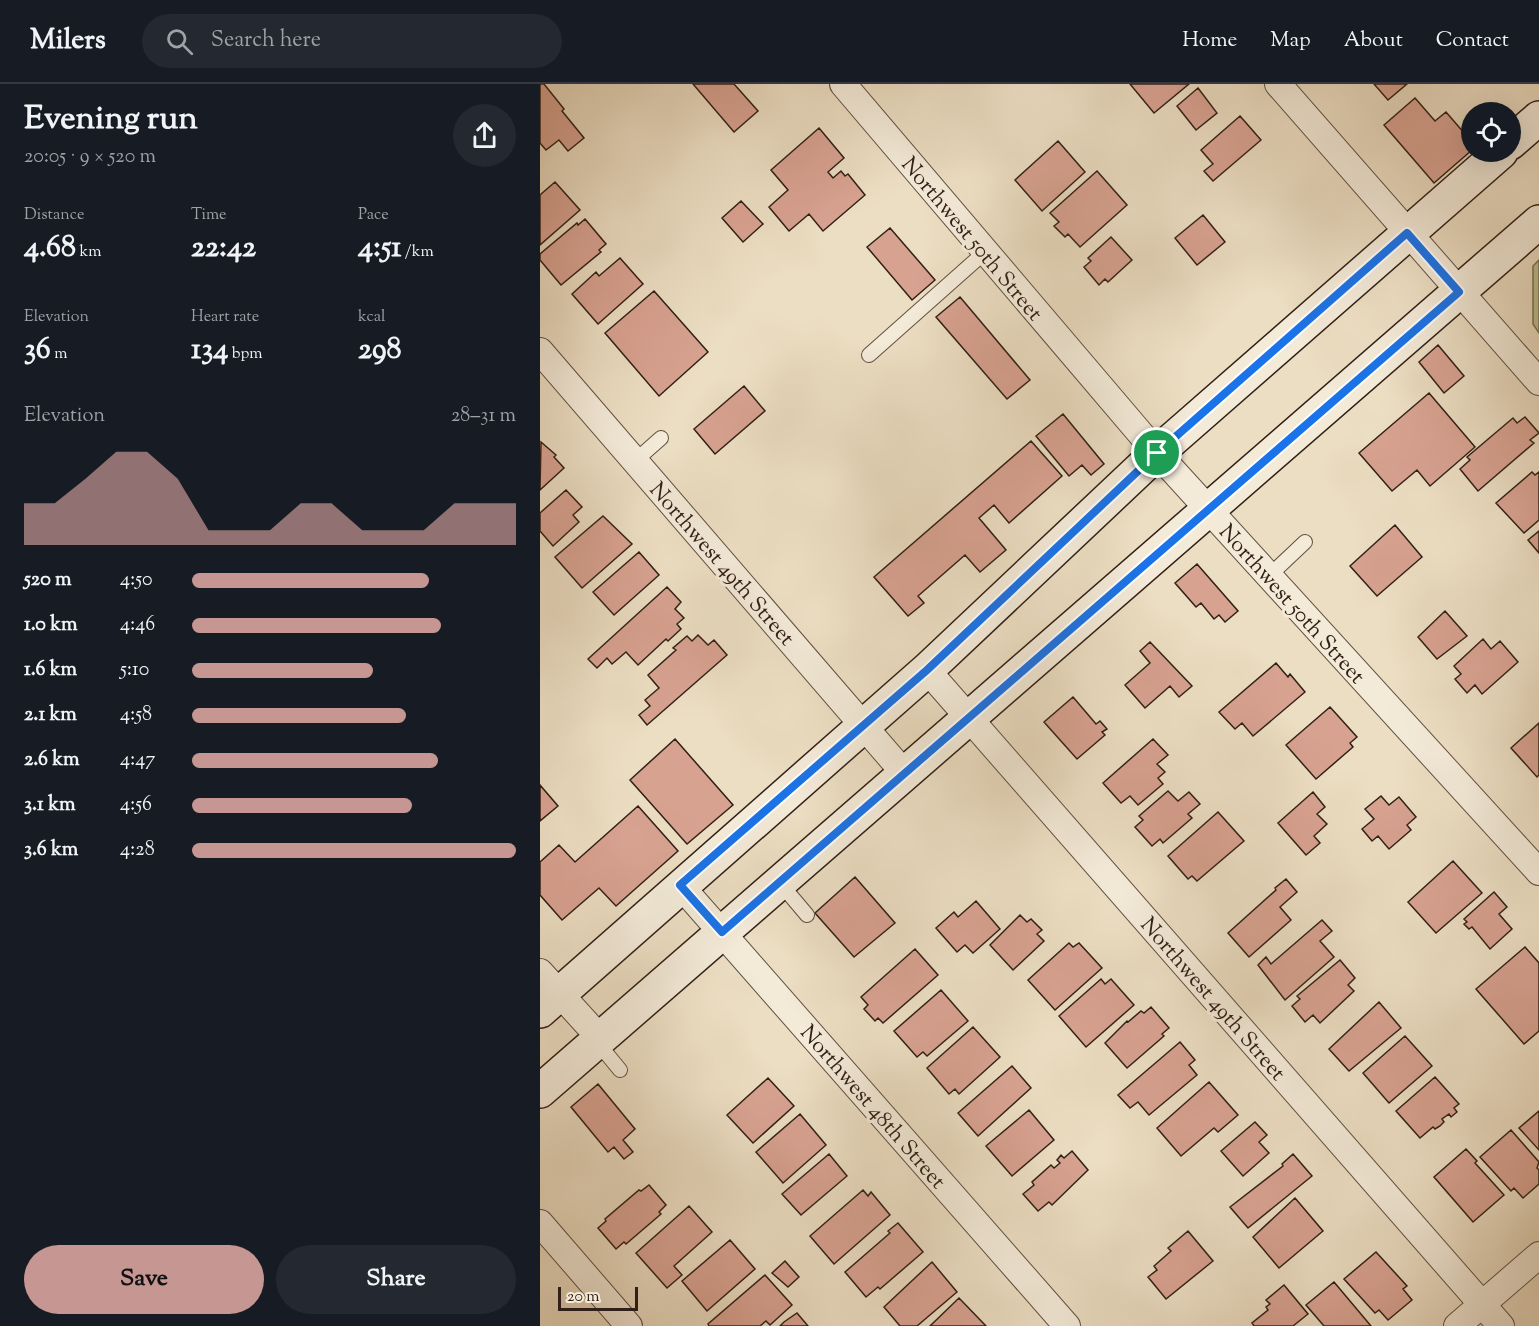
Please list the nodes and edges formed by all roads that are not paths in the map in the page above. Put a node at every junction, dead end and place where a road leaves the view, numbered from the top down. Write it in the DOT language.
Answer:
graph roads {
  1 [pos="843,84"];
  2 [pos="1278,84"];
  3 [pos="1539,118"];
  4 [pos="1521,134"];
  5 [pos="1489,162"];
  6 [pos="1539,222"];
  7 [pos="1407,233"];
  8 [pos="985,252"];
  9 [pos="1459,292"];
  10 [pos="540,351"];
  11 [pos="869,355"];
  12 [pos="1539,382"];
  13 [pos="661,438"];
  14 [pos="1157,453"];
  15 [pos="635,461"];
  16 [pos="1208,510"];
  17 [pos="1305,542"];
  18 [pos="1269,576"];
  19 [pos="927,670"];
  20 [pos="968,719"];
  21 [pos="864,725"];
  22 [pos="905,774"];
  23 [pos="1539,872"];
  24 [pos="780,883"];
  25 [pos="680,885"];
  26 [pos="807,915"];
  27 [pos="722,932"];
  28 [pos="546,992"];
  29 [pos="598,1040"];
  30 [pos="620,1070"];
  31 [pos="540,1091"];
  32 [pos="540,1223"];
  33 [pos="1539,1255"];
  34 [pos="1482,1304"];
  35 [pos="629,1326"];
  36 [pos="1067,1326"];
  37 [pos="1457,1326"];
  38 [pos="1502,1326"];
  1 -- 8 [label="street, Northwest 50th Street"];
  2 -- 7 [label="street"];
  3 -- 4 [label="main road"];
  5 -- 7 [label="main road"];
  6 -- 9 [label="main road"];
  7 -- 9 [label="street"];
  7 -- 14 [label="main road"];
  8 -- 11 [label="lane"];
  8 -- 14 [label="street, Northwest 50th Street"];
  9 -- 12 [label="street"];
  9 -- 16 [label="main road"];
  10 -- 15 [label="street, Northwest 49th Street"];
  13 -- 15 [label="lane"];
  14 -- 16 [label="street, Northwest 50th Street"];
  14 -- 19 [label="main road"];
  15 -- 21 [label="street, Northwest 49th Street"];
  16 -- 18 [label="street, Northwest 50th Street"];
  16 -- 20 [label="main road"];
  17 -- 18 [label="lane"];
  18 -- 23 [label="street, Northwest 50th Street"];
  19 -- 20 [label="street, Northwest 49th Street"];
  19 -- 21 [label="main road"];
  20 -- 22 [label="main road"];
  20 -- 34 [label="street, Northwest 49th Street"];
  21 -- 22 [label="street, Northwest 49th Street"];
  21 -- 25 [label="main road"];
  22 -- 24 [label="main road"];
  24 -- 26 [label="lane"];
  24 -- 27 [label="main road"];
  25 -- 27 [label="street, Northwest 48th Street"];
  25 -- 28 [label="main road"];
  27 -- 29 [label="main road"];
  27 -- 36 [label="street, Northwest 48th Street"];
  28 -- 29 [label="street"];
  29 -- 30 [label="lane"];
  29 -- 31 [label="main road"];
  32 -- 35 [label="street"];
  33 -- 34 [label="street"];
  34 -- 37 [label="street"];
  34 -- 38 [label="street, Northwest 49th Street"];
}
